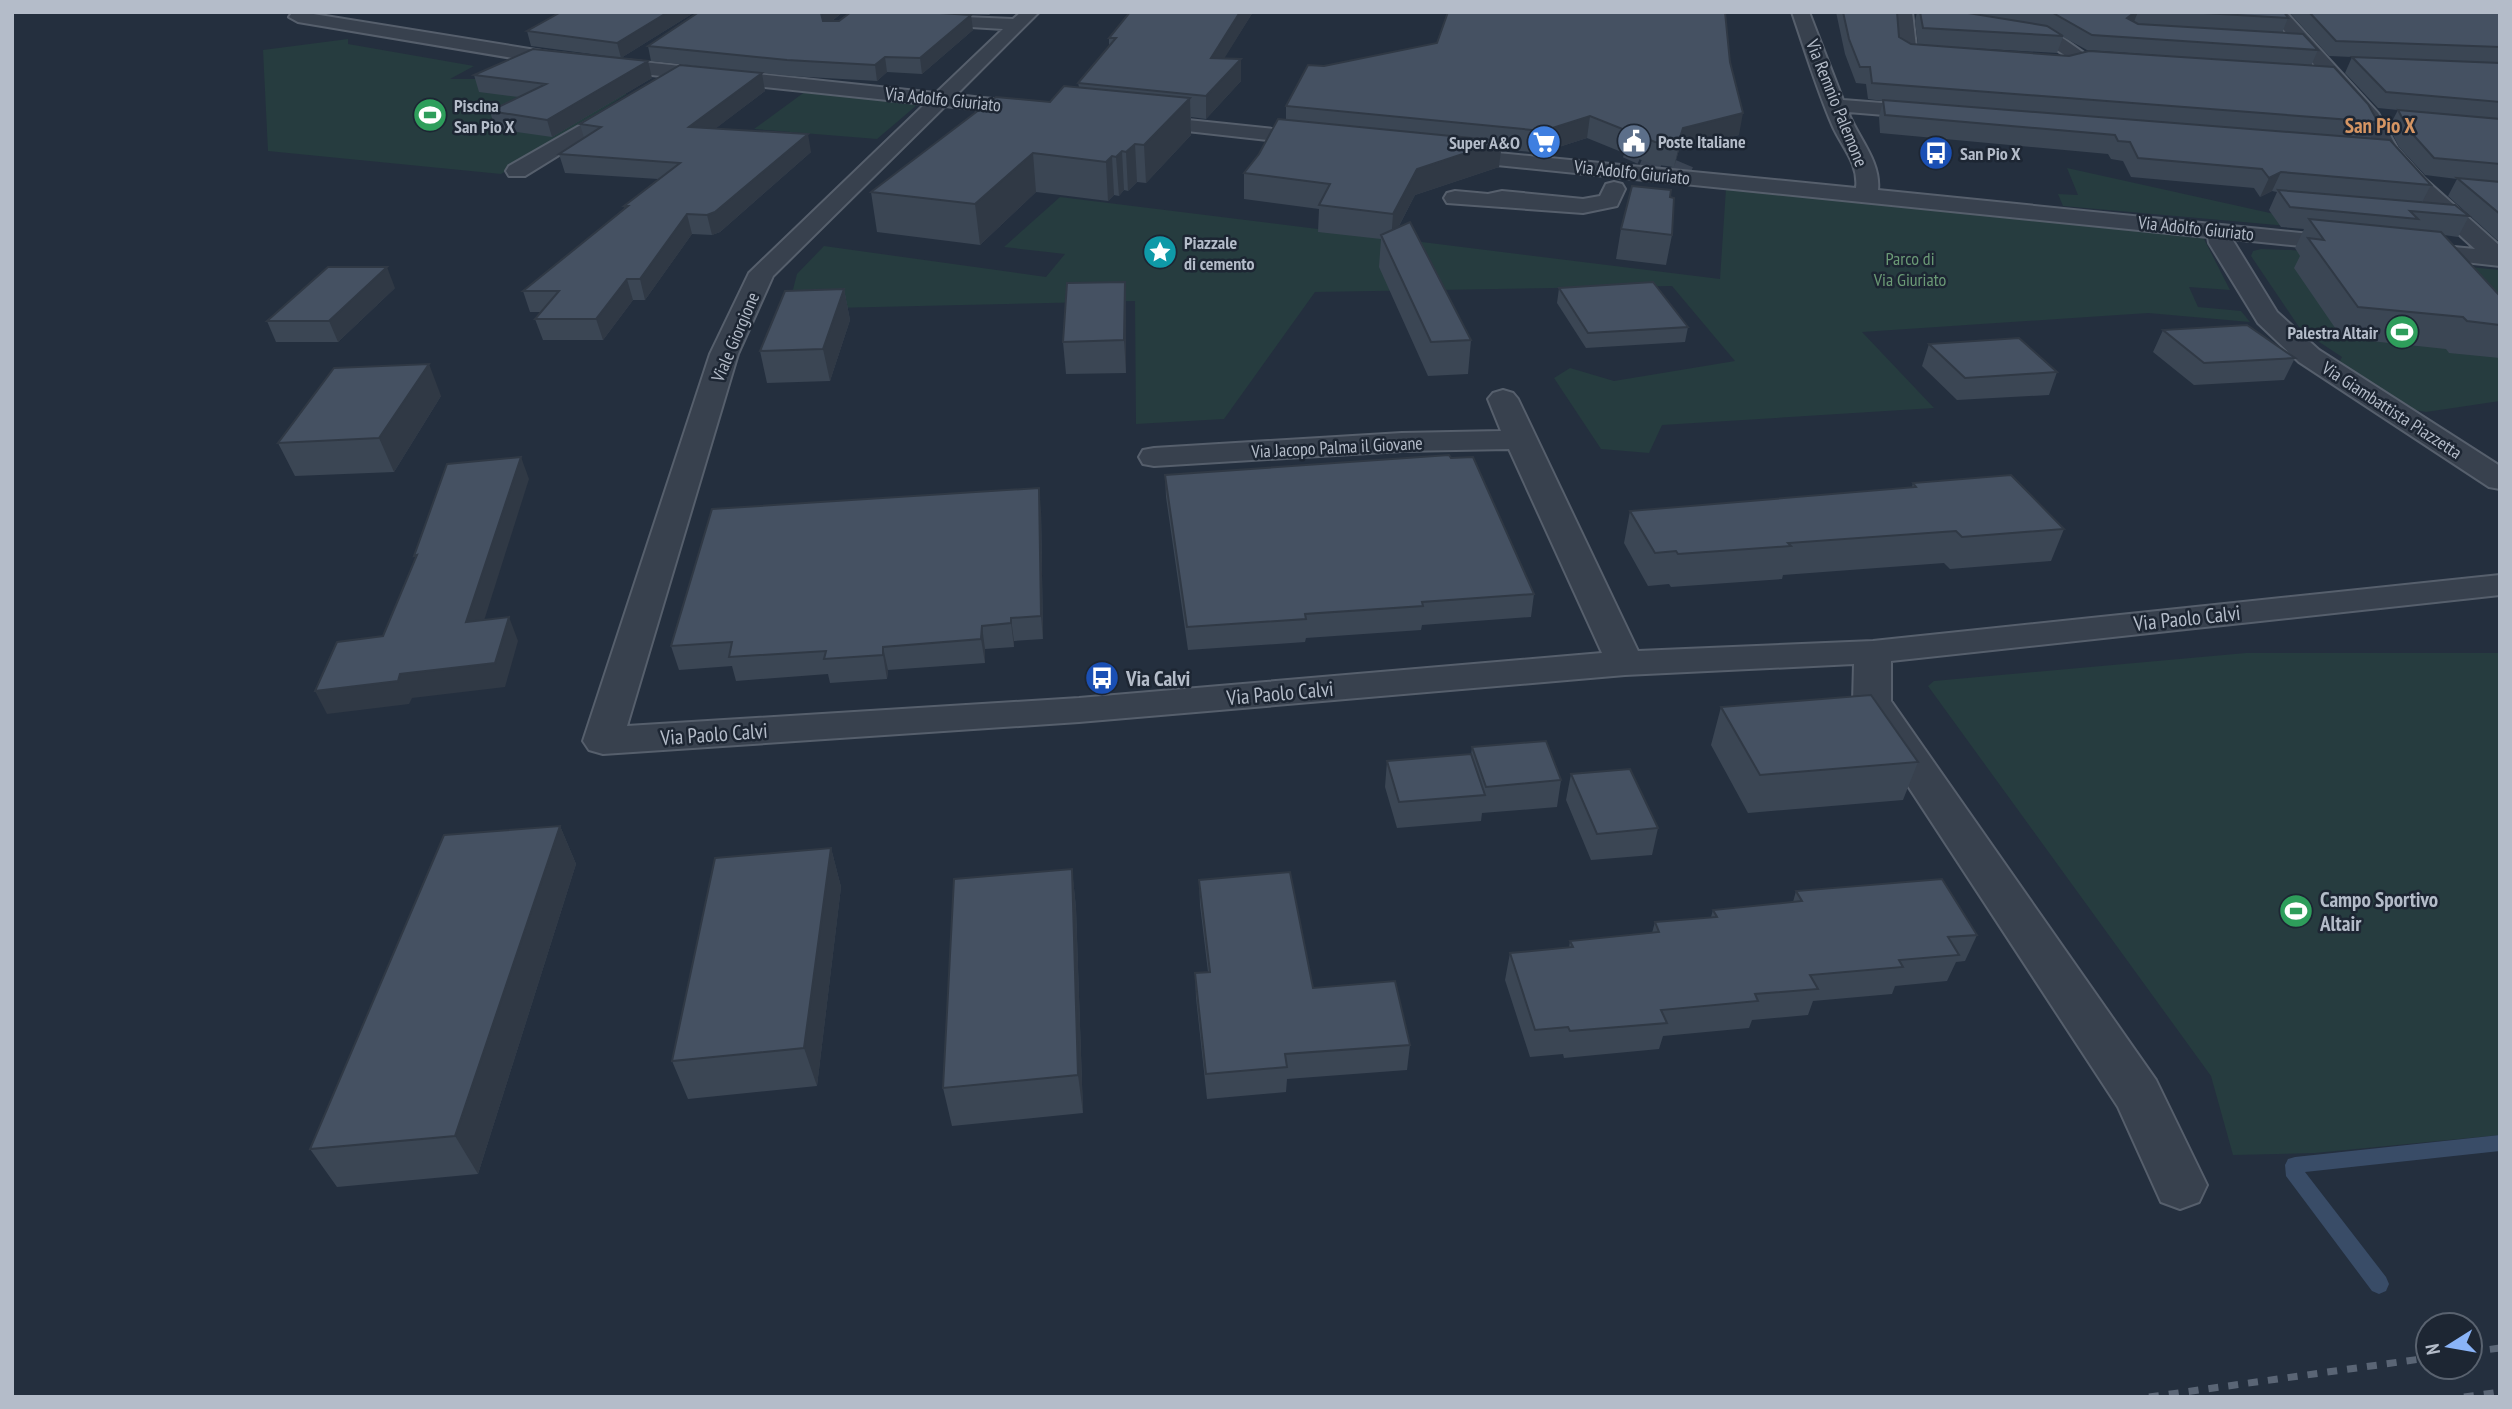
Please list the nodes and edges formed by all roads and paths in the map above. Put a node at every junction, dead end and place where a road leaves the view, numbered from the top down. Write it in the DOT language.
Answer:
graph roads {
  1 [pos="1800,12"];
  2 [pos="1903,12"];
  3 [pos="2276,12"];
  4 [pos="298,17"];
  5 [pos="1025,18"];
  6 [pos="909,19"];
  7 [pos="1990,24"];
  8 [pos="2280,41"];
  9 [pos="2305,43"];
  10 [pos="647,53"];
  11 [pos="1973,57"];
  12 [pos="2051,62"];
  13 [pos="625,67"];
  14 [pos="681,72"];
  15 [pos="943,99"];
  16 [pos="1836,105"];
  17 [pos="1061,112"];
  18 [pos="1955,115"];
  19 [pos="2371,117"];
  20 [pos="1122,119"];
  21 [pos="2396,119"];
  22 [pos="1337,142"];
  23 [pos="2361,148"];
  24 [pos="2388,150"];
  25 [pos="1427,152"];
  26 [pos="517,171"];
  27 [pos="2417,184"];
  28 [pos="2458,188"];
  29 [pos="1614,189"];
  30 [pos="1866,194"];
  31 [pos="1455,198"];
  32 [pos="2416,213"];
  33 [pos="2453,216"];
  34 [pos="2219,231"];
  35 [pos="2500,259"];
  36 [pos="1503,399"];
  37 [pos="1520,440"];
  38 [pos="1154,457"];
  39 [pos="2500,480"];
  40 [pos="2500,585"];
  41 [pos="1873,652"];
  42 [pos="1625,663"];
  43 [pos="603,741"];
  44 [pos="2180,1185"];
  1 -- 16 [label="street, Via Remnio Palemone"];
  2 -- 11 [label="street"];
  3 -- 9 [label="street"];
  4 -- 13 [label="street, Via Adolfo Giuriato"];
  5 -- 6 [label="street, Viale Giorgione"];
  5 -- 15 [label="street, Viale Giorgione"];
  7 -- 12 [label="street"];
  8 -- 9 [label="street"];
  9 -- 19 [label="street"];
  10 -- 13 [label="street"];
  13 -- 14 [label="street, Via Adolfo Giuriato"];
  14 -- 15 [label="street, Via Adolfo Giuriato"];
  14 -- 26 [label="street"];
  15 -- 17 [label="street, Via Adolfo Giuriato"];
  15 -- 43 [label="street, Viale Giorgione"];
  16 -- 18 [label="street"];
  16 -- 30 [label="street, Via Remnio Palemone"];
  19 -- 21 [label="street"];
  19 -- 24 [label="street"];
  20 -- 22 [label="street"];
  23 -- 24 [label="street"];
  24 -- 27 [label="street"];
  25 -- 30 [label="street, Via Adolfo Giuriato"];
  27 -- 28 [label="street"];
  27 -- 33 [label="street"];
  29 -- 31 [label="street"];
  30 -- 34 [label="street, Via Adolfo Giuriato"];
  32 -- 33 [label="street"];
  33 -- 35 [label="street"];
  34 -- 35 [label="street, Via Adolfo Giuriato"];
  34 -- 39 [label="street, Via Giambattista Piazzetta"];
  36 -- 37 [label="street"];
  37 -- 38 [label="street, Via Jacopo Palma il Giovane"];
  37 -- 42 [label="street"];
  40 -- 41 [label="street, Via Paolo Calvi"];
  41 -- 42 [label="street, Via Paolo Calvi"];
  41 -- 44 [label="street"];
  42 -- 43 [label="street, Via Paolo Calvi"];
}
